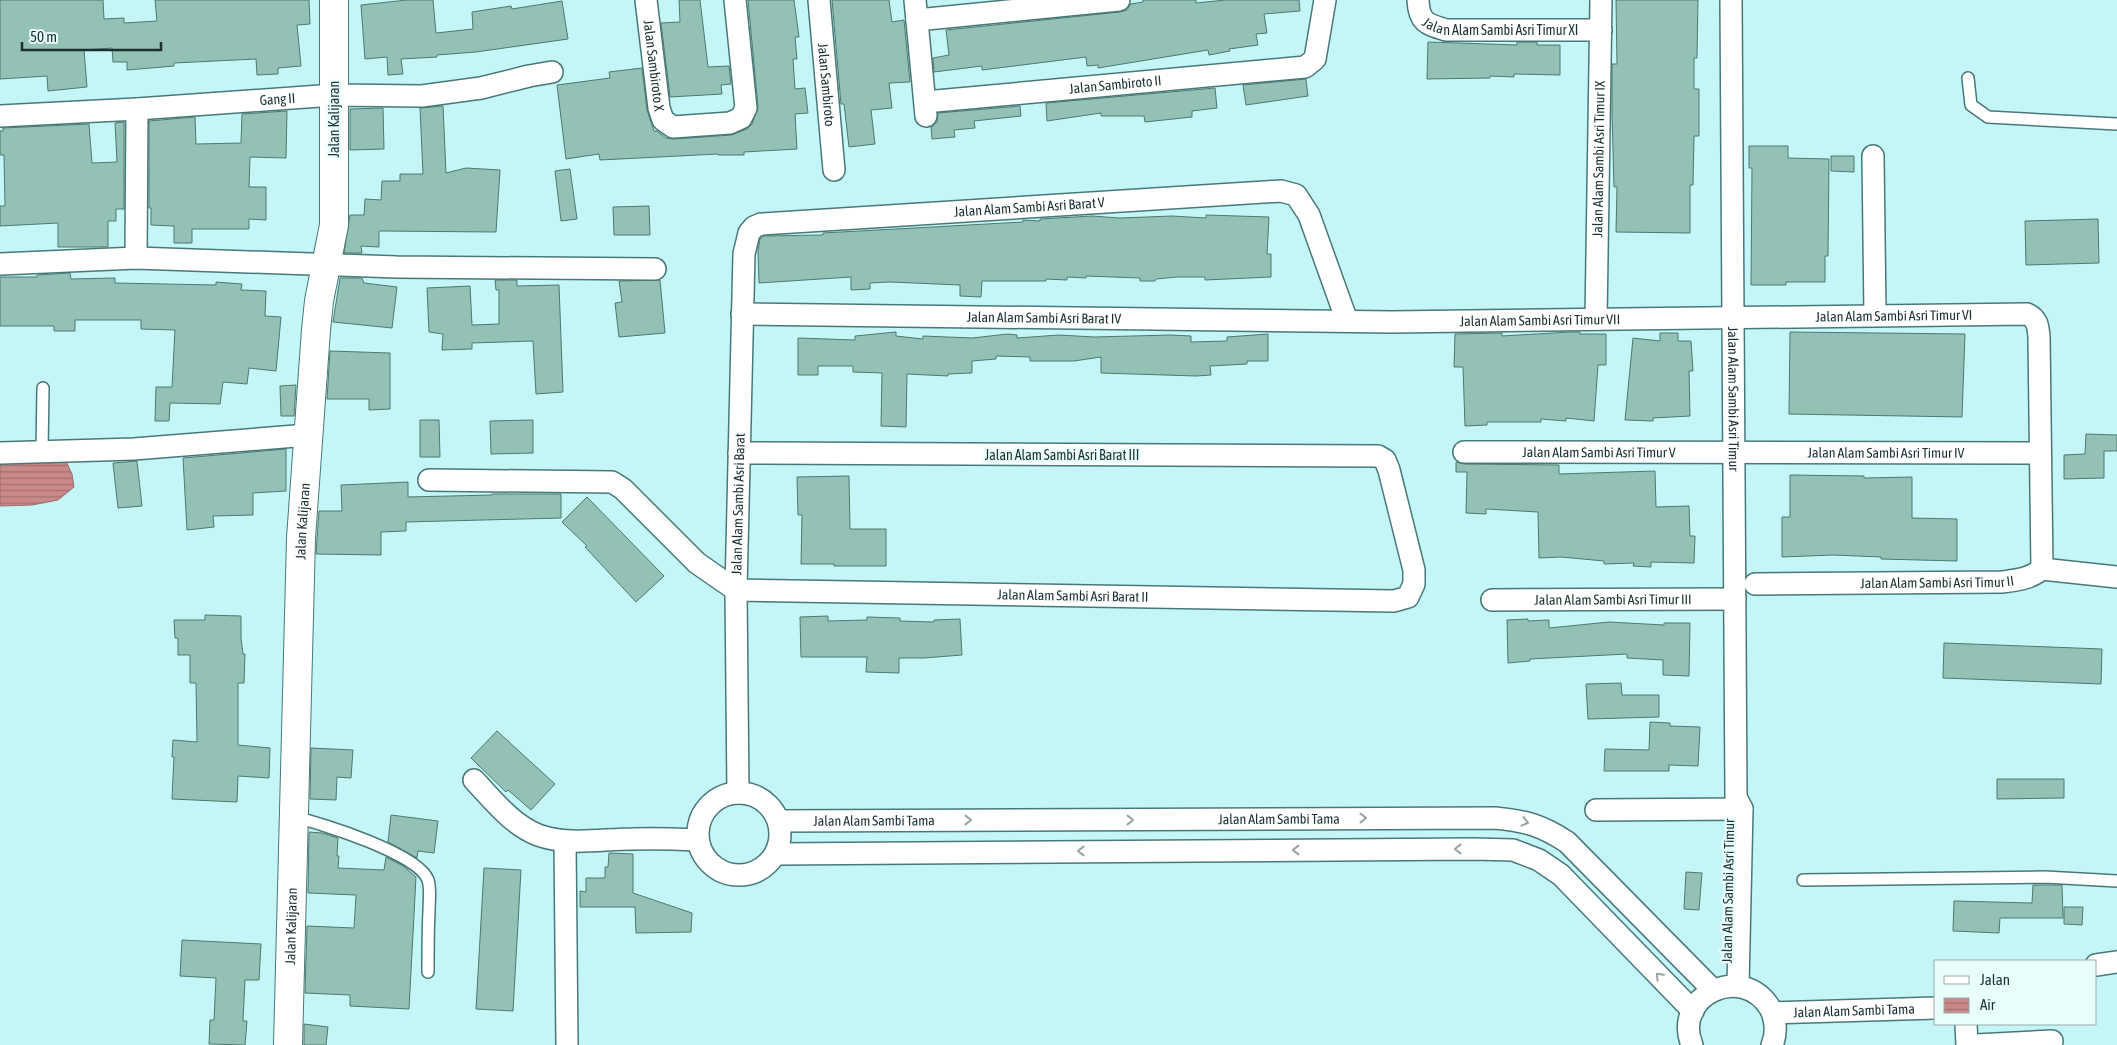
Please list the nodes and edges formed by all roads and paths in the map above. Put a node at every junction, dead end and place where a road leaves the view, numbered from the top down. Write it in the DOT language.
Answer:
graph roads {
  1 [pos="334,0"];
  2 [pos="646,0"];
  3 [pos="735,0"];
  4 [pos="819,0"];
  5 [pos="1119,0"];
  6 [pos="1325,0"];
  7 [pos="1418,0"];
  8 [pos="1601,0"];
  9 [pos="1732,0"];
  10 [pos="916,10"];
  11 [pos="1601,30"];
  12 [pos="552,72"];
  13 [pos="1968,78"];
  14 [pos="334,95"];
  15 [pos="137,109"];
  16 [pos="0,116"];
  17 [pos="2117,124"];
  18 [pos="1873,156"];
  19 [pos="834,170"];
  20 [pos="761,224"];
  21 [pos="136,258"];
  22 [pos="0,264"];
  23 [pos="327,265"];
  24 [pos="655,268"];
  25 [pos="742,314"];
  26 [pos="1875,315"];
  27 [pos="1733,317"];
  28 [pos="1596,319"];
  29 [pos="1352,321"];
  30 [pos="43,388"];
  31 [pos="308,435"];
  32 [pos="42,451"];
  33 [pos="1464,452"];
  34 [pos="2040,452"];
  35 [pos="0,453"];
  36 [pos="1734,453"];
  37 [pos="739,454"];
  38 [pos="429,480"];
  39 [pos="2042,570"];
  40 [pos="2117,578"];
  41 [pos="1755,584"];
  42 [pos="736,590"];
  43 [pos="1408,597"];
  44 [pos="1735,599"];
  45 [pos="1492,600"];
  46 [pos="474,780"];
  47 [pos="738,793"];
  48 [pos="1736,805"];
  49 [pos="1596,810"];
  50 [pos="294,817"];
  51 [pos="779,821"];
  52 [pos="698,840"];
  53 [pos="565,842"];
  54 [pos="776,854"];
  55 [pos="1803,880"];
  56 [pos="2117,881"];
  57 [pos="2117,962"];
  58 [pos="2097,965"];
  59 [pos="428,972"];
  60 [pos="1726,987"];
  61 [pos="1934,1008"];
  62 [pos="1693,1011"];
  63 [pos="1773,1013"];
  64 [pos="1966,1025"];
  65 [pos="2053,1037"];
  66 [pos="288,1045"];
  67 [pos="567,1045"];
  68 [pos="1692,1045"];
  69 [pos="1772,1045"];
  70 [pos="1967,1045"];
  71 [pos="1976,1045"];
  1 -- 14 [label="street, Jalan Kalijaran"];
  2 -- 3 [label="street, Jalan Sambiroto X"];
  4 -- 19 [label="street, Jalan Sambiroto"];
  5 -- 10 [label="street"];
  6 -- 10 [label="street, Jalan Sambiroto II"];
  7 -- 11 [label="street, Jalan Alam Sambi Asri Timur XI"];
  8 -- 11 [label="street, Jalan Alam Sambi Asri Timur IX"];
  9 -- 27 [label="street, Jalan Alam Sambi Asri Timur"];
  11 -- 28 [label="street, Jalan Alam Sambi Asri Timur IX"];
  12 -- 14 [label="street, Gang II"];
  13 -- 17 [label="lane"];
  14 -- 15 [label="street, Gang II"];
  14 -- 23 [label="street, Jalan Kalijaran"];
  15 -- 16 [label="street, Gang II"];
  15 -- 21 [label="street"];
  18 -- 26 [label="street"];
  20 -- 25 [label="street, Jalan Alam Sambi Asri Barat"];
  20 -- 29 [label="street, Jalan Alam Sambi Asri Barat V"];
  21 -- 22 [label="street"];
  21 -- 23 [label="street"];
  23 -- 24 [label="street"];
  23 -- 31 [label="street, Jalan Kalijaran"];
  25 -- 29 [label="street, Jalan Alam Sambi Asri Barat IV"];
  25 -- 37 [label="street, Jalan Alam Sambi Asri Barat"];
  26 -- 27 [label="street, Jalan Alam Sambi Asri Timur VI"];
  26 -- 34 [label="street, Jalan Alam Sambi Asri Timur VI"];
  27 -- 28 [label="street, Jalan Alam Sambi Asri Timur VII"];
  27 -- 36 [label="street, Jalan Alam Sambi Asri Timur"];
  28 -- 29 [label="street, Jalan Alam Sambi Asri Timur VII"];
  30 -- 32 [label="lane"];
  31 -- 32 [label="street"];
  31 -- 50 [label="street, Jalan Kalijaran"];
  32 -- 35 [label="street"];
  33 -- 36 [label="street, Jalan Alam Sambi Asri Timur V"];
  34 -- 36 [label="street, Jalan Alam Sambi Asri Timur IV"];
  34 -- 39 [label="street"];
  36 -- 44 [label="street, Jalan Alam Sambi Asri Timur"];
  37 -- 42 [label="street, Jalan Alam Sambi Asri Barat"];
  37 -- 43 [label="street, Jalan Alam Sambi Asri Barat III"];
  38 -- 42 [label="street"];
  39 -- 40 [label="street, Jalan Alam Sambi Asri Timur II"];
  39 -- 41 [label="street, Jalan Alam Sambi Asri Timur II"];
  42 -- 43 [label="street, Jalan Alam Sambi Asri Barat II"];
  42 -- 47 [label="street, Jalan Alam Sambi Asri Barat"];
  44 -- 45 [label="street, Jalan Alam Sambi Asri Timur III"];
  44 -- 48 [label="street, Jalan Alam Sambi Asri Timur"];
  46 -- 53 [label="street"];
  47 -- 51 [label="street"];
  47 -- 52 [label="street"];
  48 -- 49 [label="street"];
  48 -- 60 [label="street, Jalan Alam Sambi Asri Timur"];
  50 -- 59 [label="lane"];
  50 -- 66 [label="street, Jalan Kalijaran"];
  51 -- 54 [label="street"];
  51 -- 60 [label="street, Jalan Alam Sambi Tama, one-way"];
  52 -- 53 [label="street"];
  52 -- 54 [label="street"];
  53 -- 67 [label="street"];
  62 -- 54 [label="street, one-way"];
  55 -- 56 [label="lane"];
  57 -- 58 [label="street"];
  60 -- 62 [label="street"];
  60 -- 63 [label="street"];
  61 -- 63 [label="street, Jalan Alam Sambi Tama"];
  62 -- 68 [label="street"];
  63 -- 69 [label="street"];
  64 -- 70 [label="street"];
  65 -- 71 [label="street"];
}
